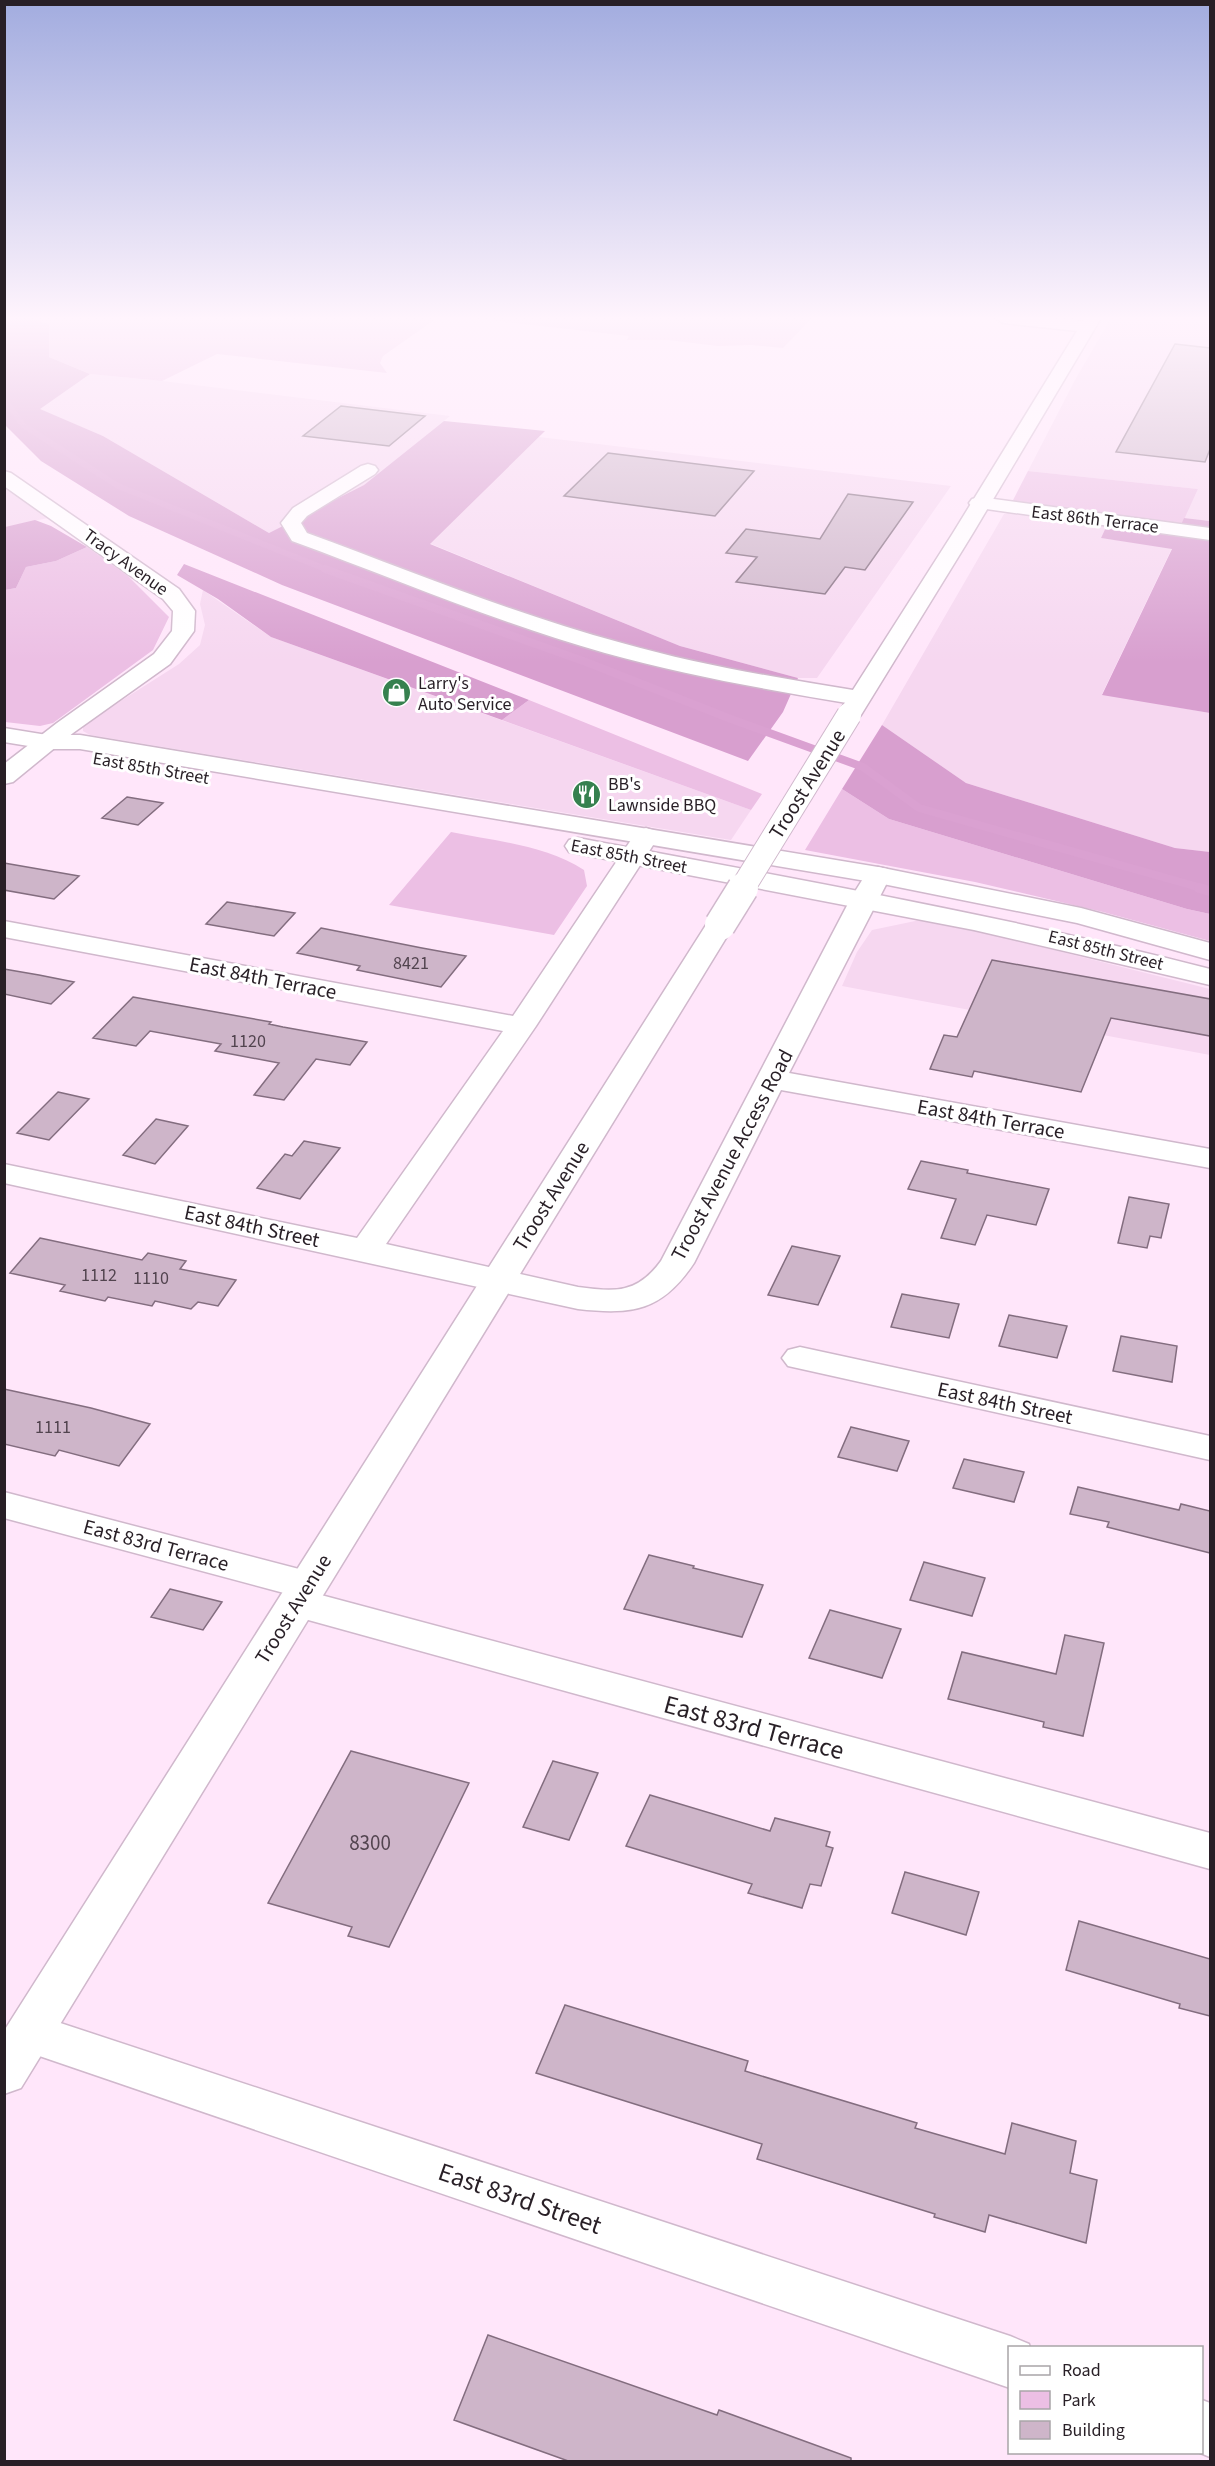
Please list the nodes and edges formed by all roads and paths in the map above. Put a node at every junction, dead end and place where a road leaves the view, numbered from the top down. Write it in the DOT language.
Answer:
graph roads {
  1 [pos="1023,433"];
  2 [pos="368,470"];
  3 [pos="4,477"];
  4 [pos="980,503"];
  5 [pos="1210,534"];
  6 [pos="854,707"];
  7 [pos="4,735"];
  8 [pos="47,742"];
  9 [pos="4,777"];
  10 [pos="639,847"];
  11 [pos="871,886"];
  12 [pos="4,929"];
  13 [pos="1210,951"];
  14 [pos="1210,977"];
  15 [pos="521,1026"];
  16 [pos="772,1079"];
  17 [pos="1210,1159"];
  18 [pos="4,1173"];
  19 [pos="364,1250"];
  20 [pos="498,1281"];
  21 [pos="800,1358"];
  22 [pos="1210,1448"];
  23 [pos="4,1505"];
  24 [pos="302,1594"];
  25 [pos="1210,1851"];
  26 [pos="17,2053"];
  27 [pos="1008,2361"];
  1 -- 4 [label="street, Troost Avenue"];
  2 -- 6 [label="street"];
  3 -- 8 [label="street, Tracy Avenue"];
  4 -- 5 [label="street, East 86th Terrace"];
  4 -- 6 [label="street, Troost Avenue"];
  6 -- 20 [label="street, Troost Avenue, bridge"];
  7 -- 8 [label="street, East 85th Street"];
  8 -- 9 [label="street, Tracy Avenue"];
  8 -- 10 [label="street, East 85th Street"];
  10 -- 11 [label="street, East 85th Street"];
  10 -- 15 [label="street"];
  11 -- 13 [label="street, East 85th Street"];
  11 -- 14 [label="street, East 85th Street"];
  11 -- 16 [label="street, Troost Avenue Access Road"];
  12 -- 15 [label="street, East 84th Terrace"];
  15 -- 19 [label="street"];
  16 -- 17 [label="street, East 84th Terrace"];
  16 -- 20 [label="street, Troost Avenue Access Road"];
  18 -- 19 [label="street, East 84th Street"];
  19 -- 20 [label="street, East 84th Street"];
  20 -- 24 [label="street, Troost Avenue"];
  21 -- 22 [label="street, East 84th Street"];
  23 -- 24 [label="street, East 83rd Terrace"];
  24 -- 25 [label="street, East 83rd Terrace"];
  24 -- 26 [label="street, Troost Avenue"];
  26 -- 27 [label="street, East 83rd Street"];
}
